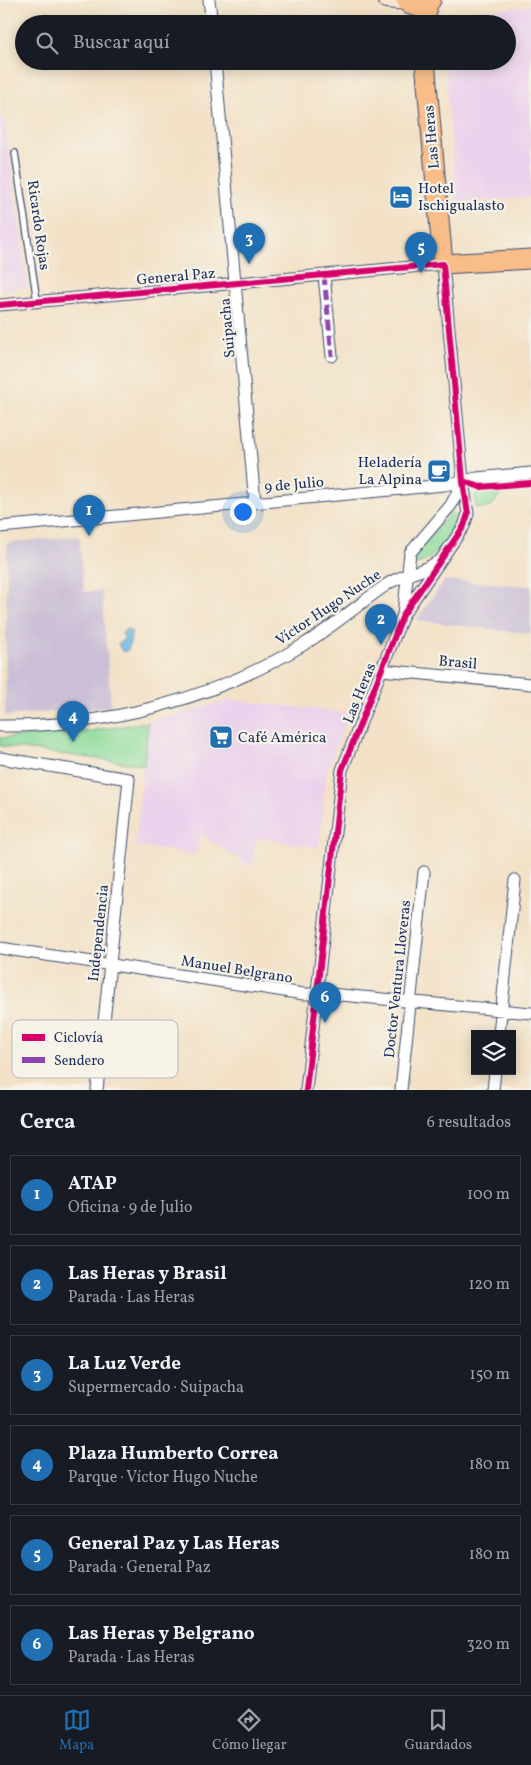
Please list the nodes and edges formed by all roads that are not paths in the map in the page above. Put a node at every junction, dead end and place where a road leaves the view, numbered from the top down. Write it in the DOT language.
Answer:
graph roads {
  1 [pos="209,0"];
  2 [pos="386,0"];
  3 [pos="407,1"];
  4 [pos="433,1"];
  5 [pos="211,15"];
  6 [pos="428,15"];
  7 [pos="216,70"];
  8 [pos="426,70"];
  9 [pos="15,153"];
  10 [pos="531,259"];
  11 [pos="443,264"];
  12 [pos="324,274"];
  13 [pos="235,283"];
  14 [pos="37,301"];
  15 [pos="0,305"];
  16 [pos="332,356"];
  17 [pos="531,473"];
  18 [pos="463,481"];
  19 [pos="255,503"];
  20 [pos="0,527"];
  21 [pos="440,559"];
  22 [pos="406,576"];
  23 [pos="403,615"];
  24 [pos="381,670"];
  25 [pos="531,684"];
  26 [pos="0,726"];
  27 [pos="0,758"];
  28 [pos="424,872"];
  29 [pos="515,880"];
  30 [pos="0,948"];
  31 [pos="110,965"];
  32 [pos="317,994"];
  33 [pos="410,1002"];
  34 [pos="501,1010"];
  35 [pos="531,1013"];
  36 [pos="104,1020"];
  37 [pos="499,1030"];
  38 [pos="495,1075"];
  39 [pos="306,1090"];
  40 [pos="401,1090"];
  41 [pos="493,1090"];
  1 -- 5 [label="street"];
  2 -- 3 [label="main road"];
  3 -- 4 [label="main road"];
  4 -- 6 [label="main road"];
  7 -- 13 [label="street, Suipacha"];
  8 -- 11 [label="main road, Las Heras"];
  9 -- 14 [label="lane, Ricardo Rojas"];
  10 -- 11 [label="main road, General Paz"];
  11 -- 12 [label="street, General Paz"];
  11 -- 18 [label="street, Las Heras"];
  12 -- 13 [label="street, General Paz"];
  12 -- 16 [label="street"];
  13 -- 14 [label="street, General Paz"];
  13 -- 19 [label="street, Suipacha"];
  14 -- 15 [label="street, General Paz"];
  17 -- 18 [label="street, 9 de Julio"];
  18 -- 19 [label="street, 9 de Julio"];
  18 -- 21 [label="street, Las Heras"];
  18 -- 22 [label="street, Las Heras"];
  19 -- 20 [label="street, 9 de Julio"];
  21 -- 22 [label="street, Víctor Hugo Nuche"];
  21 -- 23 [label="street, Las Heras"];
  22 -- 23 [label="street, Las Heras"];
  22 -- 26 [label="street, Víctor Hugo Nuche"];
  23 -- 24 [label="street, Las Heras"];
  24 -- 25 [label="street, Brasil"];
  24 -- 32 [label="street, Las Heras"];
  27 -- 31 [label="street, Independencia"];
  28 -- 33 [label="street, Doctor Ventura Lloveras"];
  29 -- 34 [label="street"];
  30 -- 31 [label="street, Manuel Belgrano"];
  31 -- 32 [label="street, Manuel Belgrano"];
  31 -- 36 [label="street, Independencia"];
  32 -- 33 [label="street, Manuel Belgrano"];
  32 -- 39 [label="street, Las Heras"];
  33 -- 34 [label="street, Manuel Belgrano"];
  33 -- 40 [label="street, Doctor Ventura Lloveras"];
  34 -- 35 [label="street, Manuel Belgrano"];
  34 -- 37 [label="street"];
  38 -- 41 [label="street"];
}
